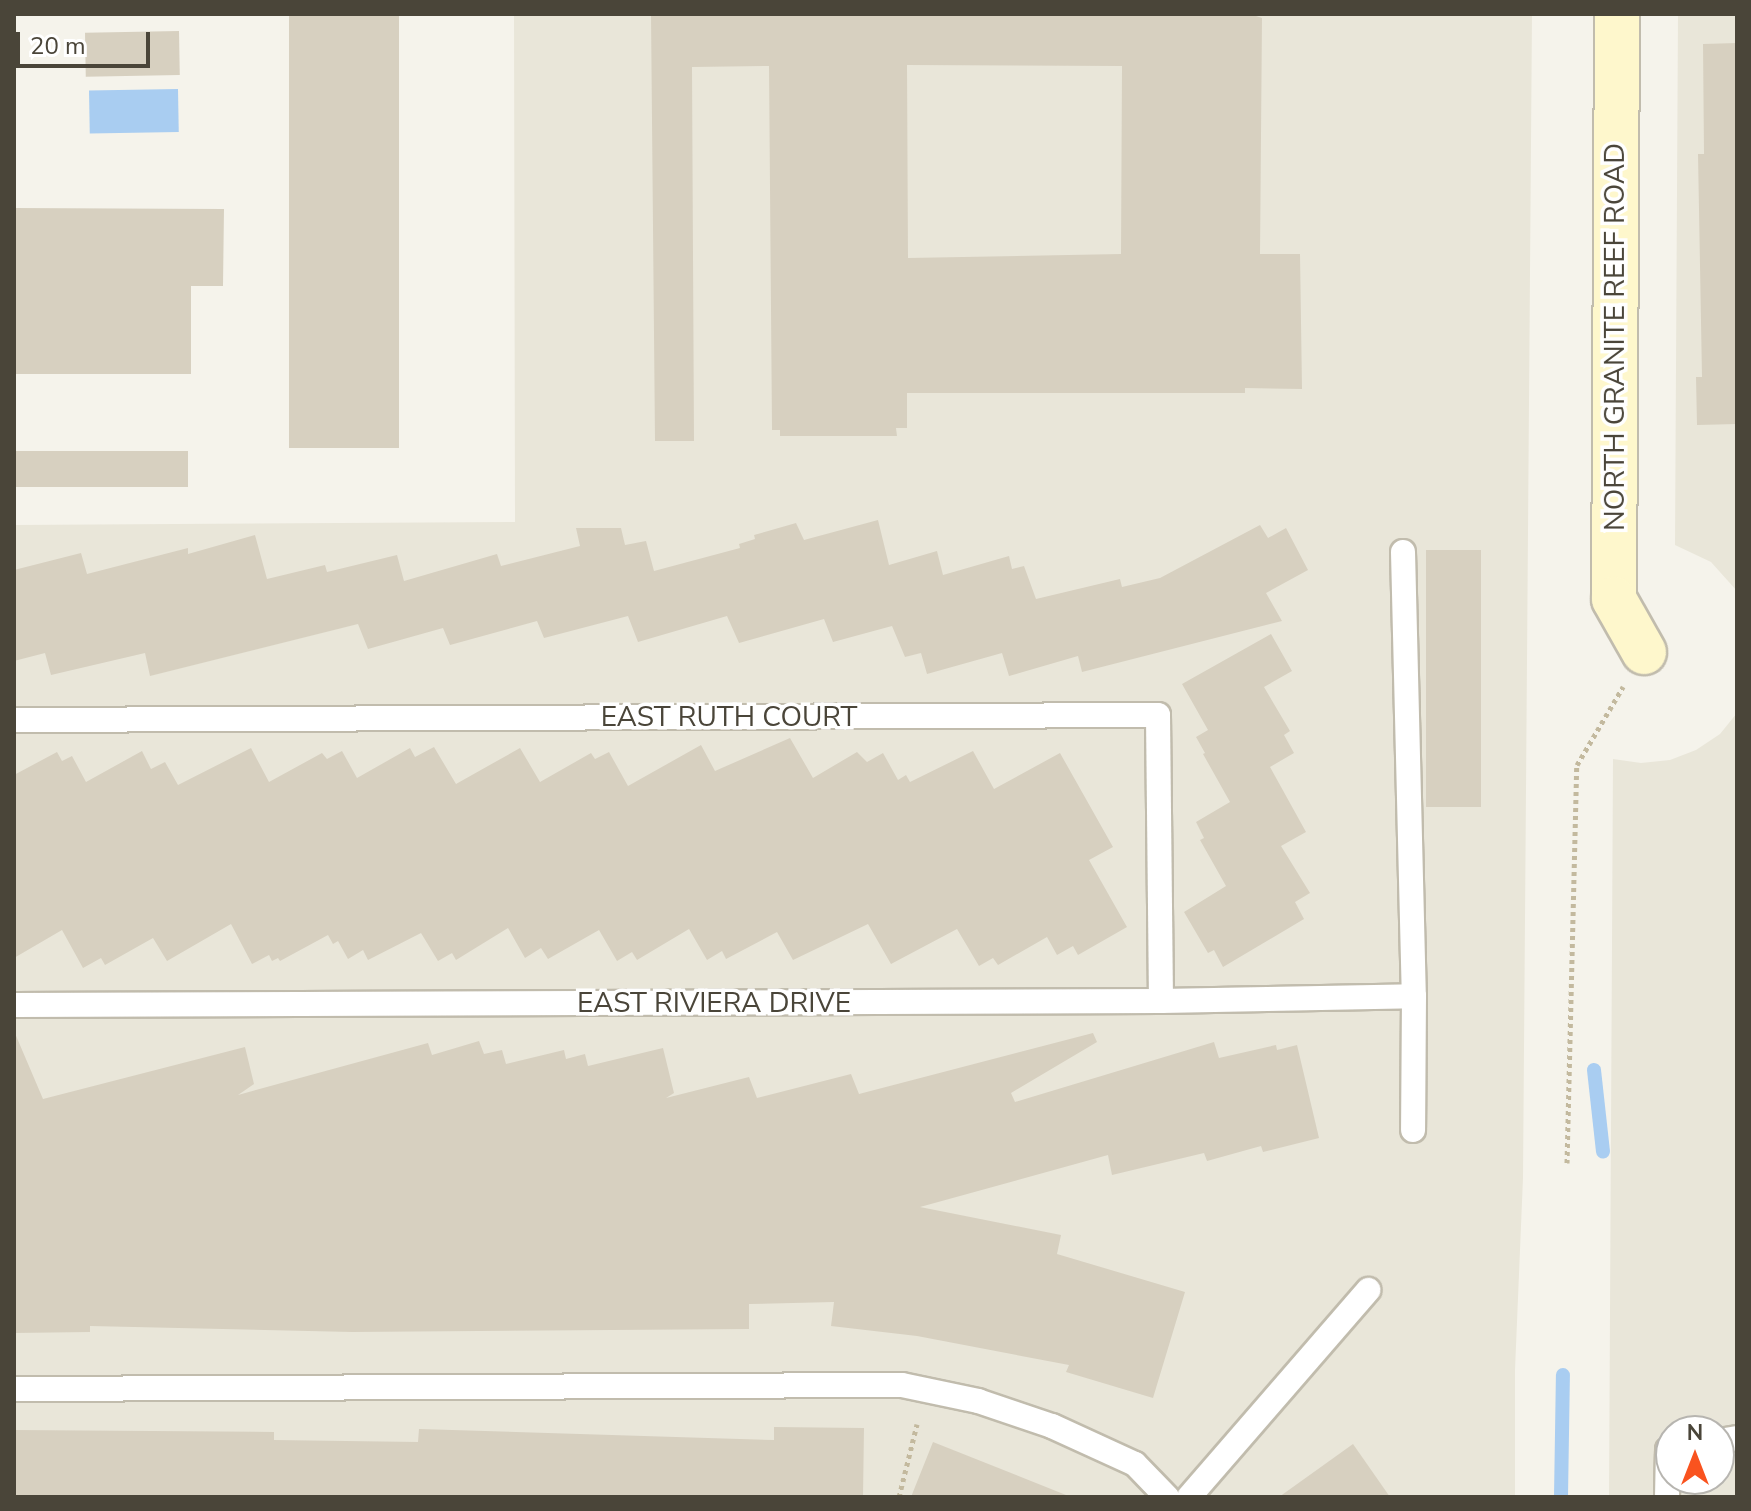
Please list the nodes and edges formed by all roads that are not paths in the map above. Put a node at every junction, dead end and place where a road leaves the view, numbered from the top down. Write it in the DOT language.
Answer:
graph roads {
  1 [pos="1617,14"];
  2 [pos="1403,552"];
  3 [pos="1644,652"];
  4 [pos="14,720"];
  5 [pos="1414,996"];
  6 [pos="1161,1001"];
  7 [pos="14,1005"];
  8 [pos="1413,1130"];
  9 [pos="1368,1290"];
  10 [pos="14,1389"];
  11 [pos="1167,1497"];
  12 [pos="1189,1497"];
  1 -- 3 [label="street, NORTH GRANITE REEF ROAD"];
  2 -- 5 [label="lane"];
  4 -- 6 [label="lane, EAST RUTH COURT"];
  5 -- 6 [label="lane, EAST RIVIERA DRIVE"];
  5 -- 8 [label="lane"];
  6 -- 7 [label="lane, EAST RIVIERA DRIVE"];
  9 -- 12 [label="lane"];
  10 -- 11 [label="lane"];
}
